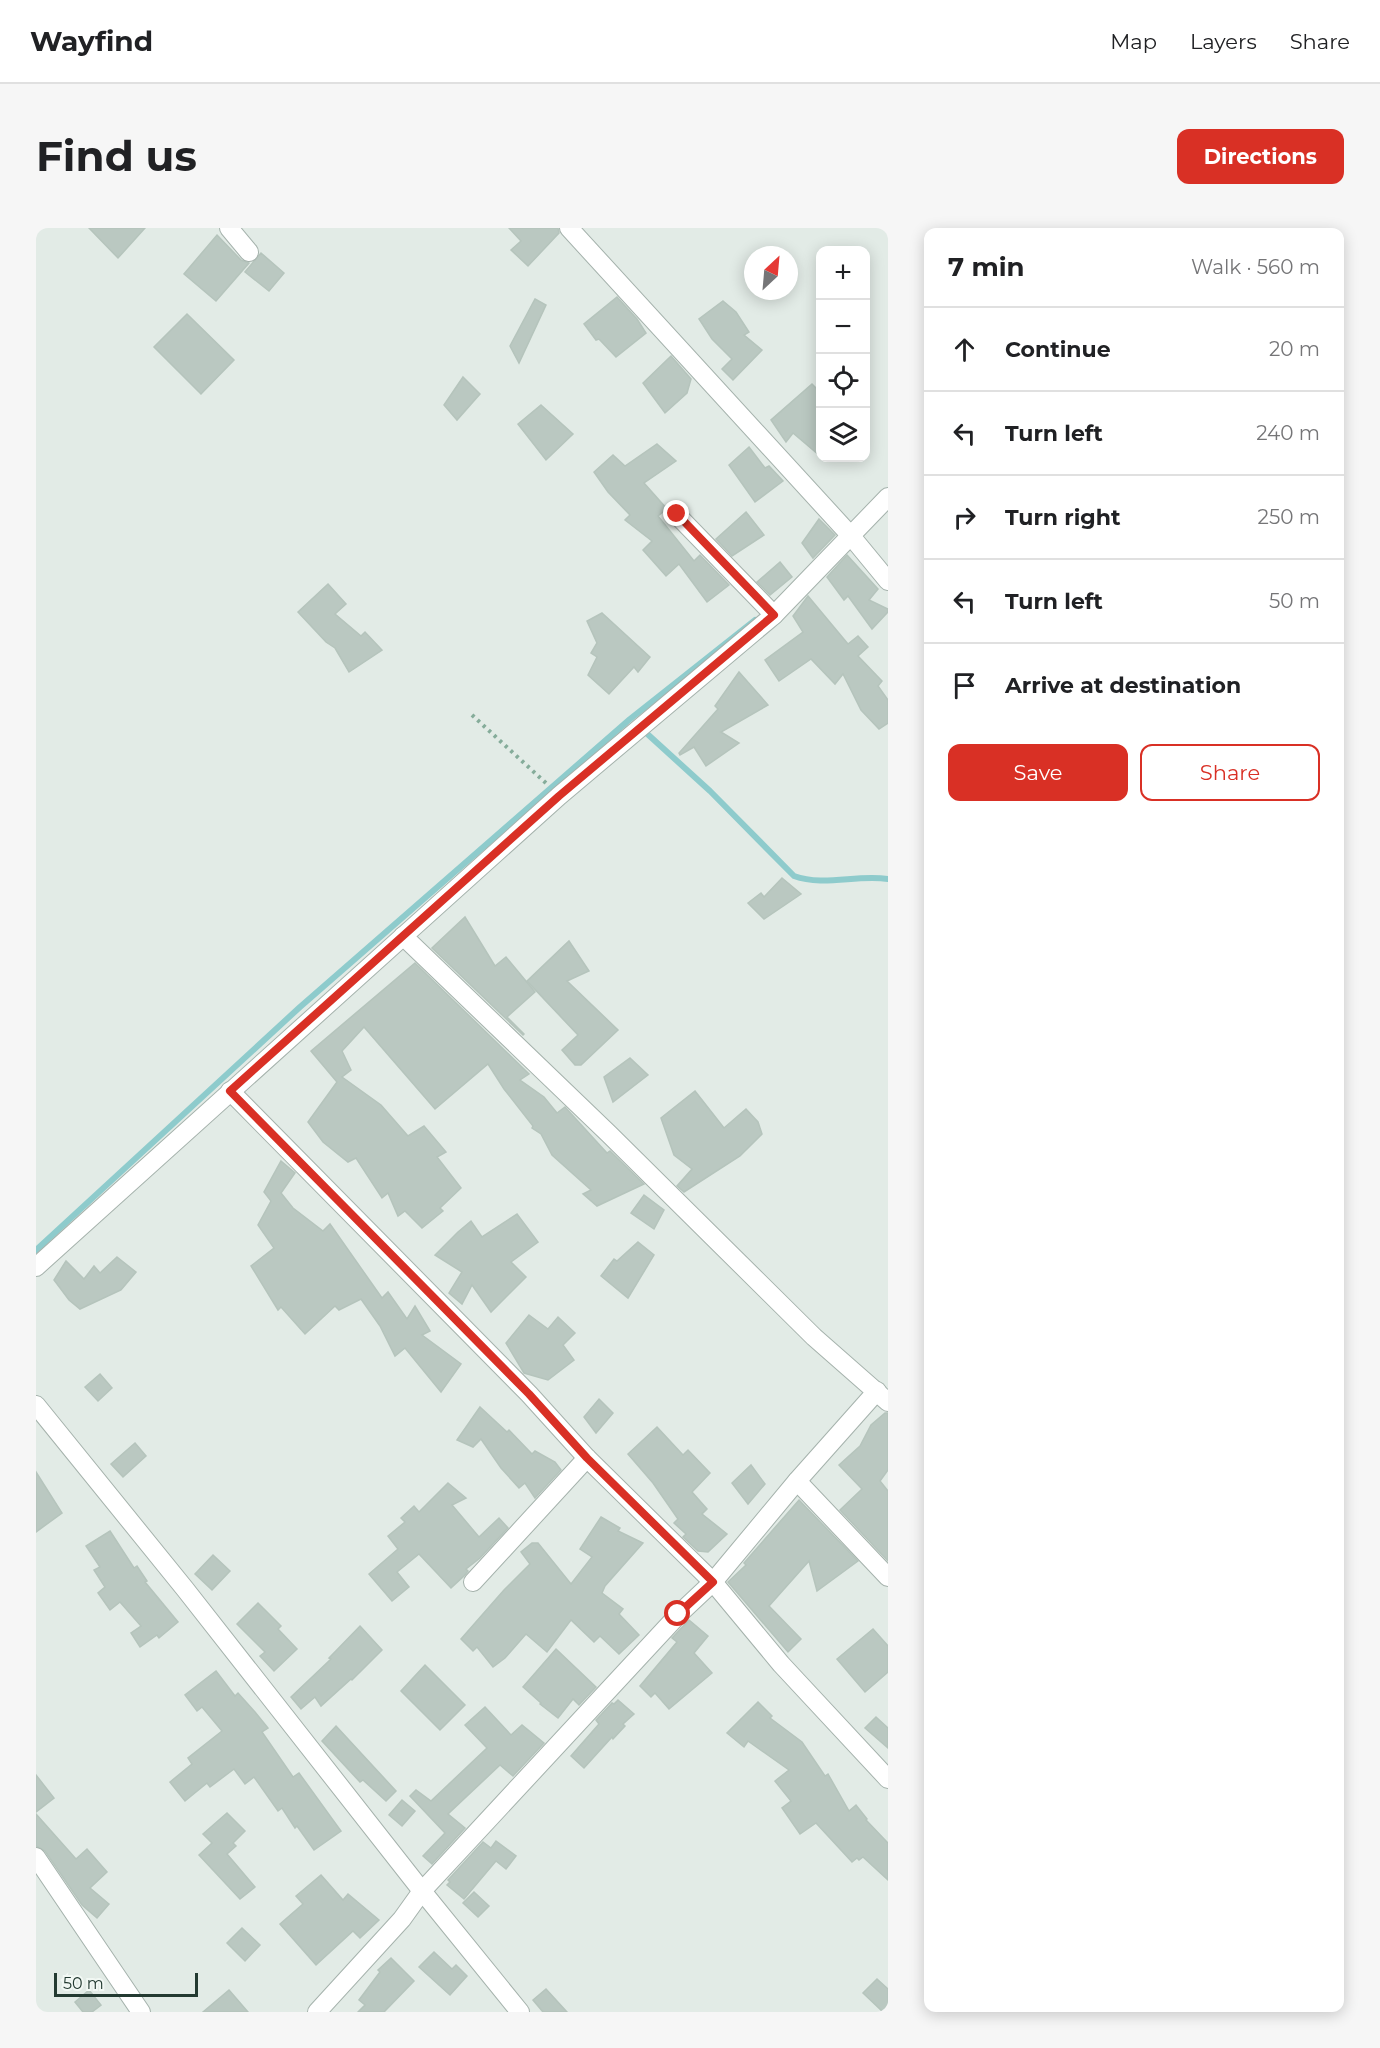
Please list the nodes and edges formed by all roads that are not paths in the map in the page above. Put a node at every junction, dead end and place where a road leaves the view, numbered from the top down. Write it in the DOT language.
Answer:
graph roads {
  1 [pos="229,228"];
  2 [pos="569,228"];
  3 [pos="249,252"];
  4 [pos="888,496"];
  5 [pos="677,514"];
  6 [pos="851,536"];
  7 [pos="888,581"];
  8 [pos="769,610"];
  9 [pos="403,936"];
  10 [pos="230,1091"];
  11 [pos="36,1267"];
  12 [pos="882,1396"];
  13 [pos="36,1406"];
  14 [pos="587,1458"];
  15 [pos="797,1481"];
  16 [pos="888,1578"];
  17 [pos="473,1582"];
  18 [pos="713,1582"];
  19 [pos="888,1779"];
  20 [pos="36,1857"];
  21 [pos="422,1891"];
  22 [pos="141,2012"];
  23 [pos="317,2012"];
  24 [pos="520,2012"];
  1 -- 3 [label="street"];
  2 -- 6 [label="street"];
  4 -- 6 [label="street"];
  5 -- 8 [label="street"];
  6 -- 7 [label="street"];
  6 -- 8 [label="street"];
  8 -- 9 [label="street"];
  9 -- 10 [label="street"];
  9 -- 12 [label="street"];
  10 -- 11 [label="street"];
  10 -- 14 [label="street"];
  12 -- 15 [label="street"];
  13 -- 21 [label="street"];
  14 -- 17 [label="street"];
  14 -- 18 [label="street"];
  15 -- 16 [label="street"];
  15 -- 18 [label="street"];
  18 -- 19 [label="street"];
  18 -- 21 [label="street"];
  20 -- 22 [label="street"];
  21 -- 23 [label="street"];
  21 -- 24 [label="street"];
}
